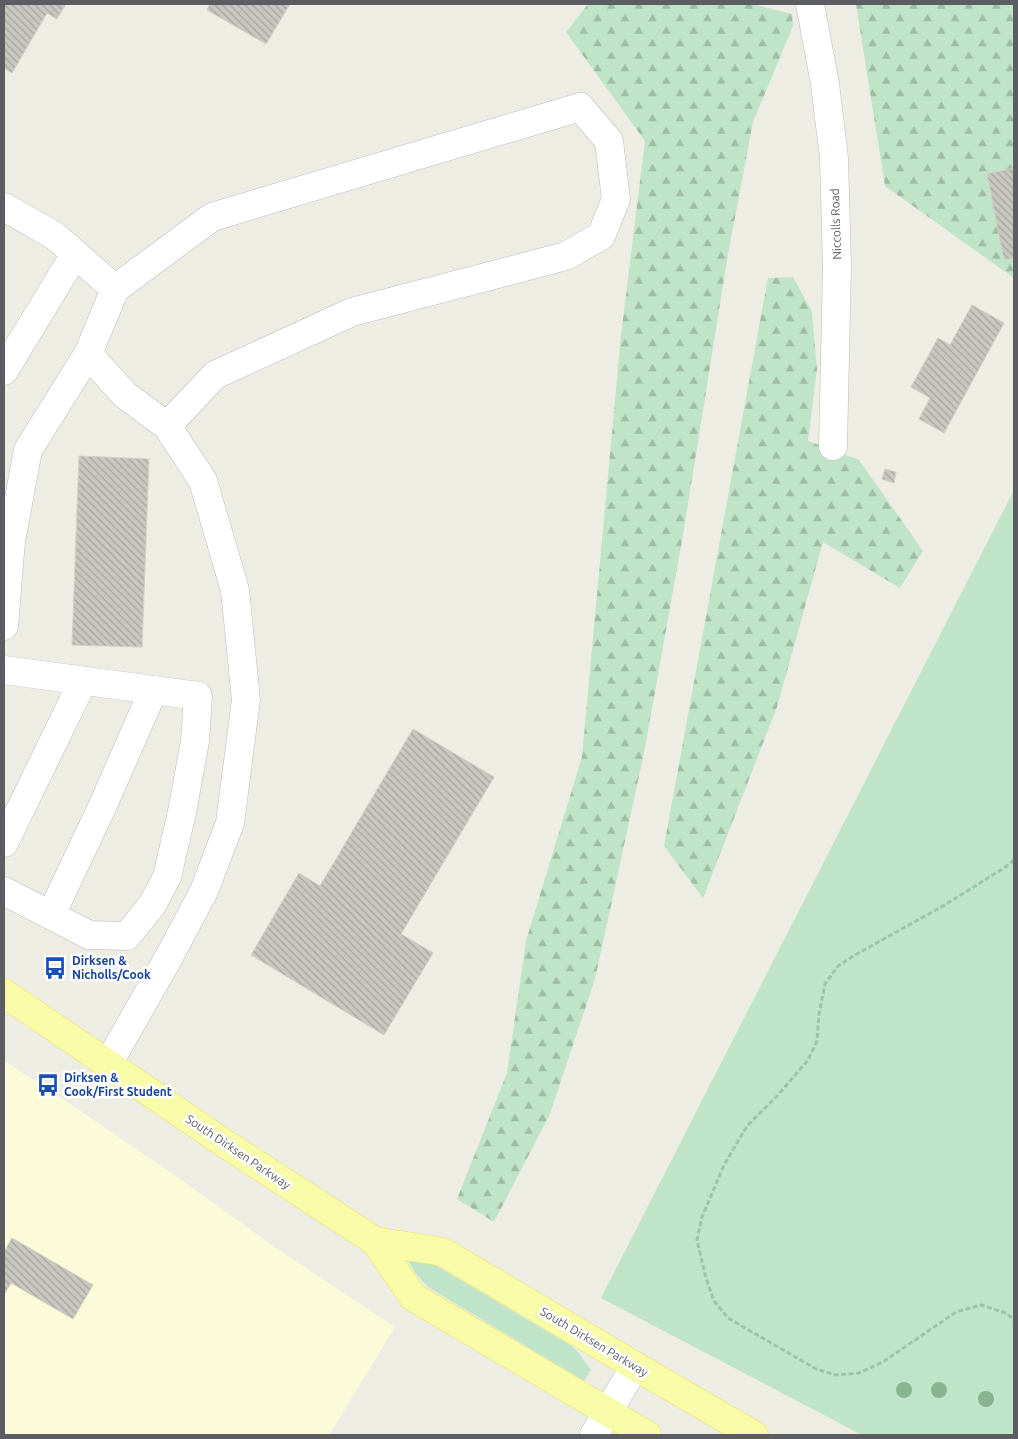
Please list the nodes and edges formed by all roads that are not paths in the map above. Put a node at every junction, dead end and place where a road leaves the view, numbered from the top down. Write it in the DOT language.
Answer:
graph roads {
  1 [pos="810,4"];
  2 [pos="4,207"];
  3 [pos="75,254"];
  4 [pos="115,289"];
  5 [pos="88,354"];
  6 [pos="4,372"];
  7 [pos="167,426"];
  8 [pos="833,446"];
  9 [pos="4,626"];
  10 [pos="4,670"];
  11 [pos="83,681"];
  12 [pos="153,690"];
  13 [pos="4,843"];
  14 [pos="4,891"];
  15 [pos="51,915"];
  16 [pos="4,993"];
  17 [pos="108,1064"];
  18 [pos="375,1241"];
  19 [pos="635,1366"];
  20 [pos="608,1412"];
  21 [pos="594,1435"];
  22 [pos="647,1435"];
  23 [pos="754,1435"];
  1 -- 8 [label="street, Niccolls Road"];
  2 -- 3 [label="street"];
  3 -- 4 [label="street"];
  3 -- 6 [label="street"];
  4 -- 5 [label="street"];
  4 -- 7 [label="street"];
  5 -- 7 [label="street"];
  5 -- 9 [label="street"];
  7 -- 17 [label="street"];
  10 -- 11 [label="street"];
  11 -- 12 [label="street"];
  11 -- 13 [label="street"];
  12 -- 15 [label="street"];
  12 -- 15 [label="street"];
  14 -- 15 [label="street"];
  16 -- 17 [label="main road, South Dirksen Parkway"];
  17 -- 18 [label="main road, South Dirksen Parkway"];
  18 -- 19 [label="main road, South Dirksen Parkway"];
  18 -- 20 [label="main road, South Dirksen Parkway"];
  19 -- 20 [label="street"];
  19 -- 23 [label="main road, South Dirksen Parkway"];
  20 -- 21 [label="street"];
  20 -- 22 [label="main road, South Dirksen Parkway"];
}
